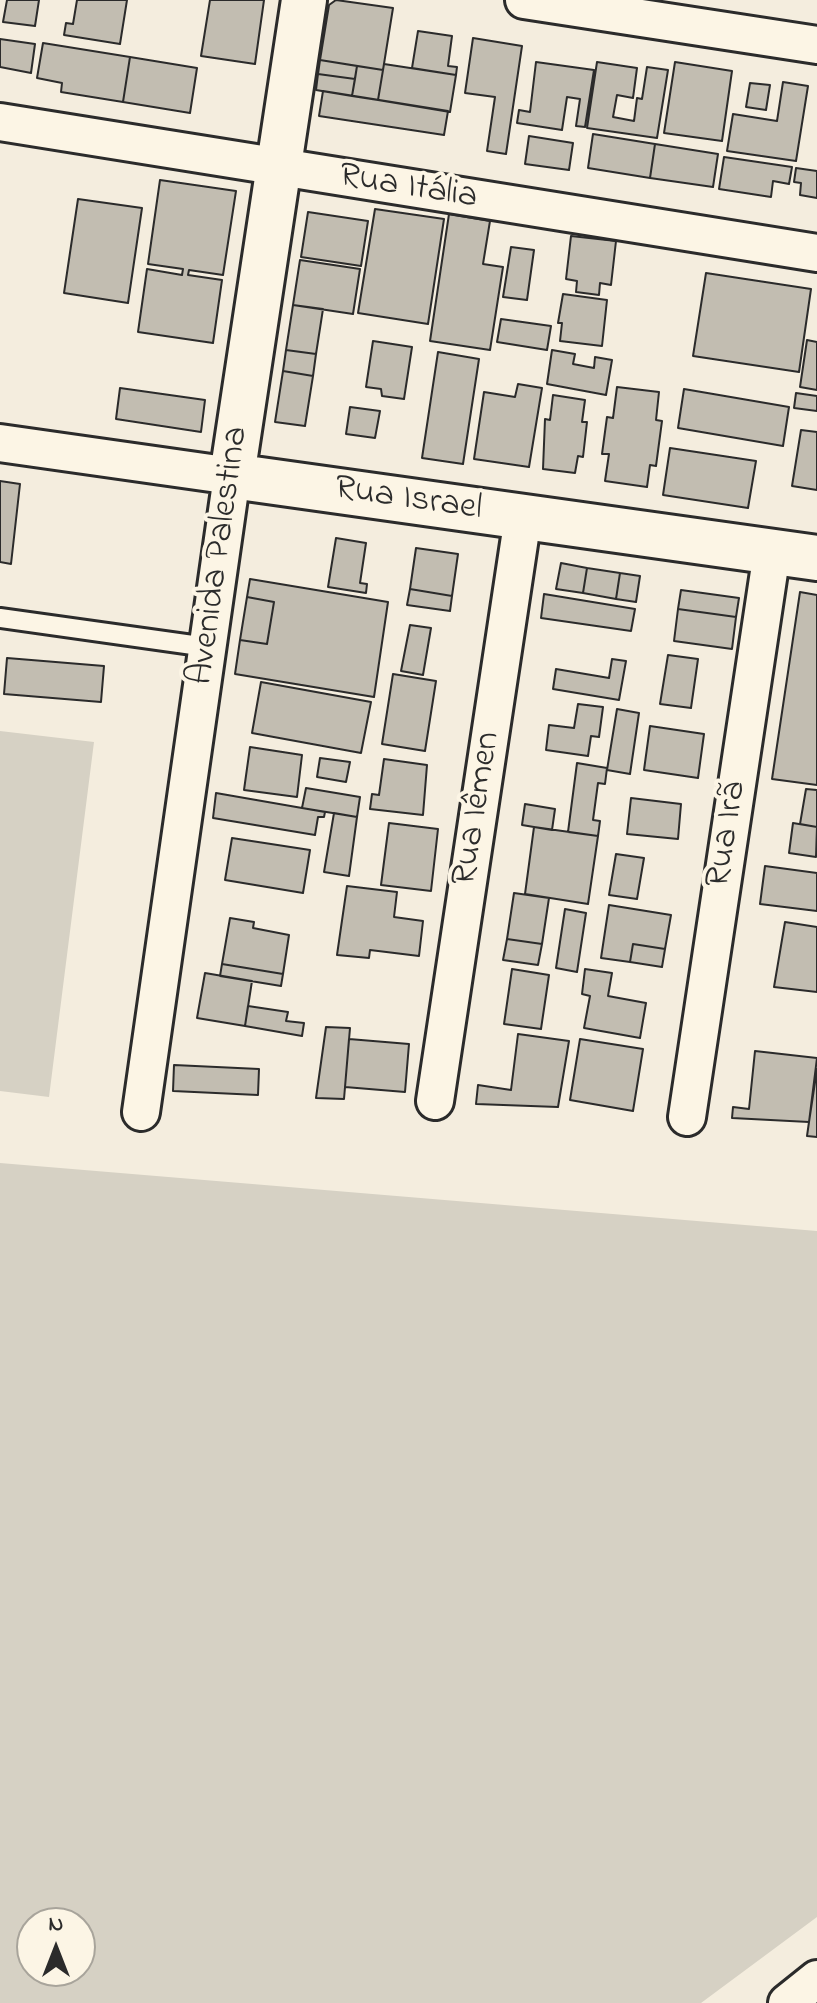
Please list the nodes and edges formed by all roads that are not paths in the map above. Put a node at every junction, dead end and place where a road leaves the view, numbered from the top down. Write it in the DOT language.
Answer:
graph roads {
  1 [pos="304,0"];
  2 [pos="524,0"];
  3 [pos="817,45"];
  4 [pos="0,122"];
  5 [pos="279,168"];
  6 [pos="817,253"];
  7 [pos="0,443"];
  8 [pos="232,476"];
  9 [pos="523,517"];
  10 [pos="772,552"];
  11 [pos="817,558"];
  12 [pos="0,618"];
  13 [pos="207,647"];
  14 [pos="435,1101"];
  15 [pos="141,1112"];
  16 [pos="687,1117"];
  17 [pos="817,1979"];
  18 [pos="787,2003"];
  1 -- 5 [label="street, Avenida Palestina"];
  2 -- 3 [label="street"];
  4 -- 5 [label="street, Rua Itália"];
  5 -- 6 [label="street, Rua Itália"];
  5 -- 8 [label="street, Avenida Palestina"];
  7 -- 8 [label="street, Rua Israel"];
  8 -- 9 [label="street, Rua Israel"];
  8 -- 13 [label="street, Avenida Palestina"];
  9 -- 10 [label="street, Rua Israel"];
  9 -- 14 [label="street, Rua Iêmen"];
  10 -- 11 [label="street, Rua Israel"];
  10 -- 16 [label="street, Rua Irã"];
  12 -- 13 [label="lane"];
  13 -- 15 [label="street, Avenida Palestina"];
  17 -- 18 [label="street"];
}
